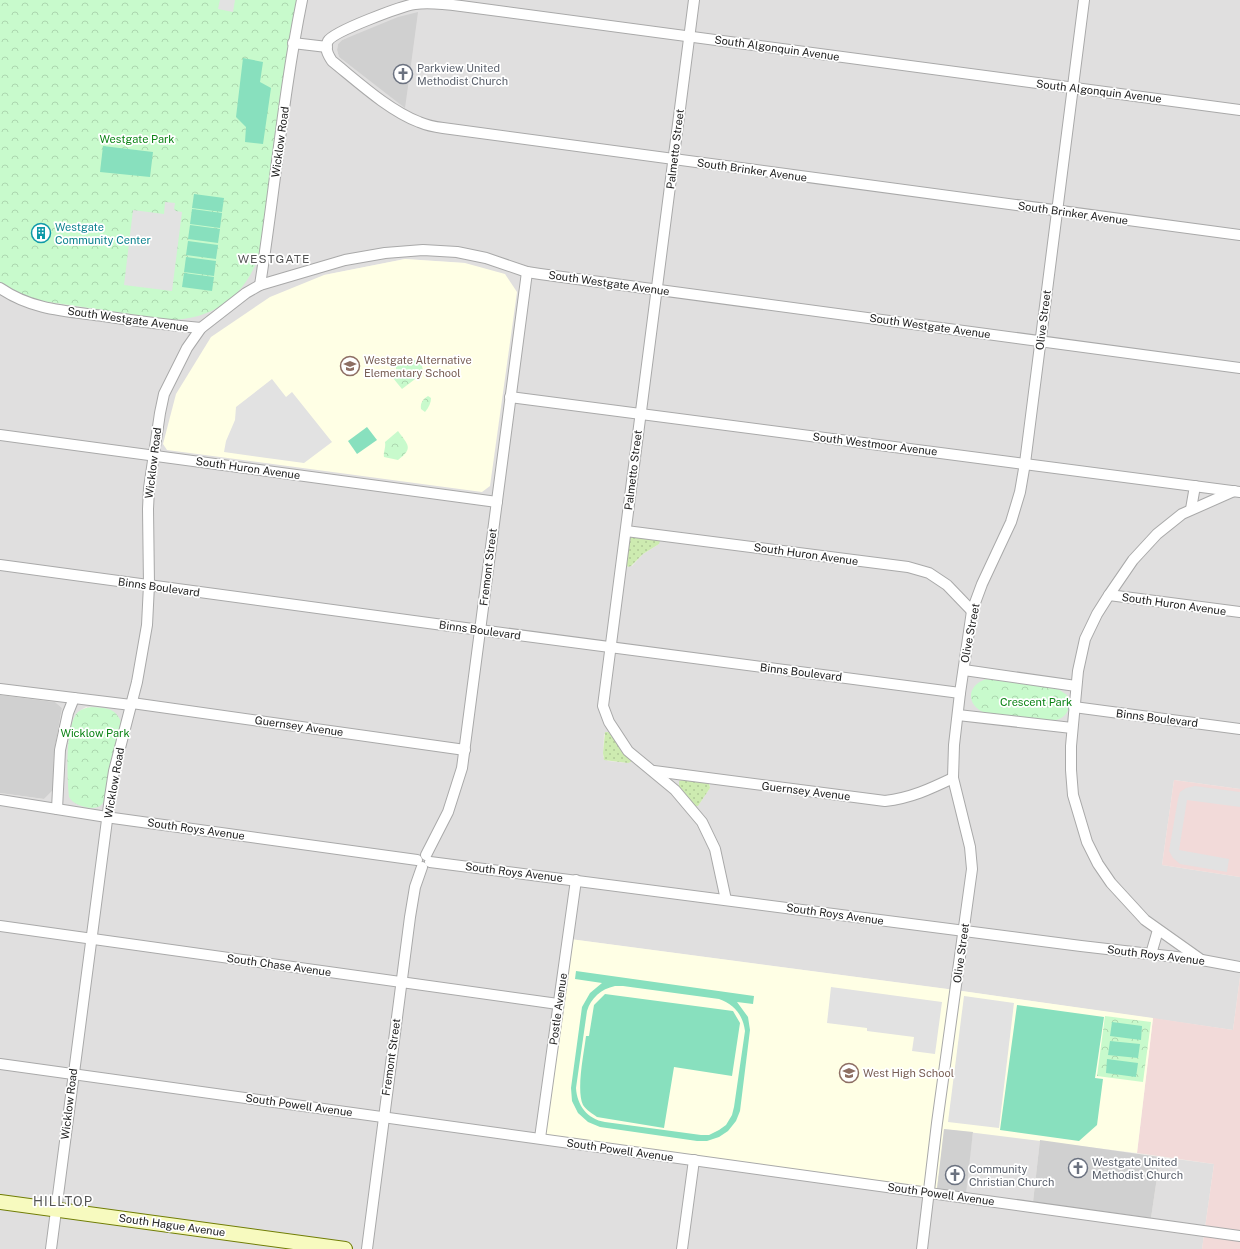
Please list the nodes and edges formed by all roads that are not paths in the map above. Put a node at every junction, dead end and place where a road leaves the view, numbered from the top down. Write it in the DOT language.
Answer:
graph roads {
  1 [pos="302,0"];
  2 [pos="694,0"];
  3 [pos="1084,0"];
  4 [pos="690,36"];
  5 [pos="293,43"];
  6 [pos="327,47"];
  7 [pos="1073,88"];
  8 [pos="1240,110"];
  9 [pos="674,159"];
  10 [pos="1057,210"];
  11 [pos="1240,235"];
  12 [pos="527,272"];
  13 [pos="260,285"];
  14 [pos="0,288"];
  15 [pos="657,289"];
  16 [pos="201,328"];
  17 [pos="1040,341"];
  18 [pos="1240,368"];
  19 [pos="510,397"];
  20 [pos="641,414"];
  21 [pos="0,435"];
  22 [pos="154,455"];
  23 [pos="1025,463"];
  24 [pos="1194,486"];
  25 [pos="1237,492"];
  26 [pos="497,502"];
  27 [pos="1191,509"];
  28 [pos="626,531"];
  29 [pos="0,565"];
  30 [pos="149,585"];
  31 [pos="1108,595"];
  32 [pos="972,610"];
  33 [pos="1240,612"];
  34 [pos="480,630"];
  35 [pos="610,647"];
  36 [pos="964,670"];
  37 [pos="1076,686"];
  38 [pos="0,689"];
  39 [pos="960,693"];
  40 [pos="74,698"];
  41 [pos="131,704"];
  42 [pos="1074,707"];
  43 [pos="958,715"];
  44 [pos="1072,728"];
  45 [pos="1240,729"];
  46 [pos="465,750"];
  47 [pos="654,771"];
  48 [pos="953,778"];
  49 [pos="0,800"];
  50 [pos="57,809"];
  51 [pos="107,817"];
  52 [pos="424,861"];
  53 [pos="576,880"];
  54 [pos="726,900"];
  55 [pos="0,926"];
  56 [pos="1158,930"];
  57 [pos="964,931"];
  58 [pos="91,939"];
  59 [pos="1151,954"];
  60 [pos="1202,960"];
  61 [pos="1240,967"];
  62 [pos="401,982"];
  63 [pos="558,1004"];
  64 [pos="0,1064"];
  65 [pos="73,1074"];
  66 [pos="383,1117"];
  67 [pos="540,1138"];
  68 [pos="694,1160"];
  69 [pos="929,1192"];
  70 [pos="0,1202"];
  71 [pos="56,1209"];
  72 [pos="1240,1236"];
  73 [pos="51,1249"];
  74 [pos="344,1249"];
  75 [pos="367,1249"];
  76 [pos="682,1249"];
  77 [pos="922,1249"];
  1 -- 5 [label="street, Wicklow Road"];
  2 -- 4 [label="street, Palmetto Street"];
  3 -- 7 [label="street, Olive Street"];
  4 -- 6 [label="street, South Algonquin Avenue"];
  4 -- 7 [label="street, South Algonquin Avenue"];
  4 -- 9 [label="street, Palmetto Street"];
  5 -- 6 [label="street"];
  5 -- 13 [label="street, Wicklow Road"];
  6 -- 9 [label="street, South Brinker Avenue"];
  7 -- 8 [label="street, South Algonquin Avenue"];
  7 -- 10 [label="street, Olive Street"];
  9 -- 10 [label="street, South Brinker Avenue"];
  9 -- 15 [label="street, Palmetto Street"];
  10 -- 11 [label="street, South Brinker Avenue"];
  10 -- 17 [label="street, Olive Street"];
  12 -- 13 [label="street, South Westgate Avenue"];
  12 -- 15 [label="street, South Westgate Avenue"];
  12 -- 19 [label="street, Fremont Street"];
  13 -- 16 [label="street, South Westgate Avenue"];
  14 -- 16 [label="street, South Westgate Avenue"];
  15 -- 17 [label="street, South Westgate Avenue"];
  15 -- 20 [label="street, Palmetto Street"];
  16 -- 22 [label="street, Wicklow Road"];
  17 -- 18 [label="street, South Westgate Avenue"];
  17 -- 23 [label="street, Olive Street"];
  19 -- 20 [label="street, South Westmoor Avenue"];
  19 -- 26 [label="street, Fremont Street"];
  20 -- 23 [label="street, South Westmoor Avenue"];
  20 -- 28 [label="street, Palmetto Street"];
  21 -- 22 [label="street, South Huron Avenue"];
  22 -- 26 [label="street, South Huron Avenue"];
  22 -- 30 [label="street, Wicklow Road"];
  23 -- 24 [label="street, South Westmoor Avenue"];
  23 -- 32 [label="street, Olive Street"];
  24 -- 25 [label="street, South Westmoor Avenue"];
  24 -- 27 [label="street"];
  25 -- 27 [label="street"];
  26 -- 34 [label="street, Fremont Street"];
  27 -- 31 [label="street"];
  28 -- 32 [label="street, South Huron Avenue"];
  28 -- 35 [label="street, Palmetto Street"];
  29 -- 30 [label="street, Binns Boulevard"];
  30 -- 34 [label="street, Binns Boulevard"];
  30 -- 41 [label="street, Wicklow Road"];
  31 -- 33 [label="street, South Huron Avenue"];
  31 -- 37 [label="street"];
  32 -- 36 [label="street, Olive Street"];
  34 -- 35 [label="street, Binns Boulevard"];
  34 -- 46 [label="street, Fremont Street"];
  35 -- 39 [label="street, Binns Boulevard"];
  35 -- 47 [label="street, Palmetto Street"];
  36 -- 37 [label="street"];
  36 -- 39 [label="street, Olive Street"];
  37 -- 42 [label="street"];
  38 -- 40 [label="street, Guernsey Avenue"];
  39 -- 43 [label="street, Olive Street"];
  40 -- 41 [label="street, Guernsey Avenue"];
  40 -- 50 [label="street"];
  41 -- 46 [label="street, Guernsey Avenue"];
  41 -- 51 [label="street, Wicklow Road"];
  42 -- 44 [label="street"];
  42 -- 45 [label="street, Binns Boulevard"];
  43 -- 44 [label="street"];
  43 -- 48 [label="street, Olive Street"];
  44 -- 56 [label="street"];
  46 -- 52 [label="street, Fremont Street"];
  47 -- 48 [label="street, Guernsey Avenue"];
  47 -- 54 [label="street, Palmetto Street"];
  48 -- 57 [label="street, Olive Street"];
  49 -- 50 [label="street, South Roys Avenue"];
  50 -- 51 [label="street, South Roys Avenue"];
  51 -- 52 [label="street, South Roys Avenue"];
  51 -- 58 [label="street, Wicklow Road"];
  52 -- 53 [label="street, South Roys Avenue"];
  52 -- 62 [label="street, Fremont Street"];
  53 -- 54 [label="street, South Roys Avenue"];
  53 -- 63 [label="street, Postle Avenue"];
  54 -- 57 [label="street, South Roys Avenue"];
  55 -- 58 [label="street, South Chase Avenue"];
  56 -- 59 [label="street"];
  56 -- 60 [label="street"];
  57 -- 59 [label="street, South Roys Avenue"];
  57 -- 69 [label="street, Olive Street"];
  58 -- 62 [label="street, South Chase Avenue"];
  58 -- 65 [label="street, Wicklow Road"];
  59 -- 60 [label="street, South Roys Avenue"];
  60 -- 61 [label="street, South Roys Avenue"];
  62 -- 63 [label="street, South Chase Avenue"];
  62 -- 66 [label="street, Fremont Street"];
  63 -- 67 [label="street, Postle Avenue"];
  64 -- 65 [label="street, South Powell Avenue"];
  65 -- 66 [label="street, South Powell Avenue"];
  65 -- 71 [label="street, Wicklow Road"];
  66 -- 67 [label="street, South Powell Avenue"];
  66 -- 75 [label="street, Fremont Street"];
  67 -- 68 [label="street, South Powell Avenue"];
  68 -- 69 [label="street, South Powell Avenue"];
  68 -- 76 [label="street"];
  69 -- 72 [label="street, South Powell Avenue"];
  69 -- 77 [label="street, Olive Street"];
  70 -- 71 [label="main road, South Hague Avenue"];
  71 -- 73 [label="street, Wicklow Road"];
  71 -- 74 [label="main road, South Hague Avenue"];
}
